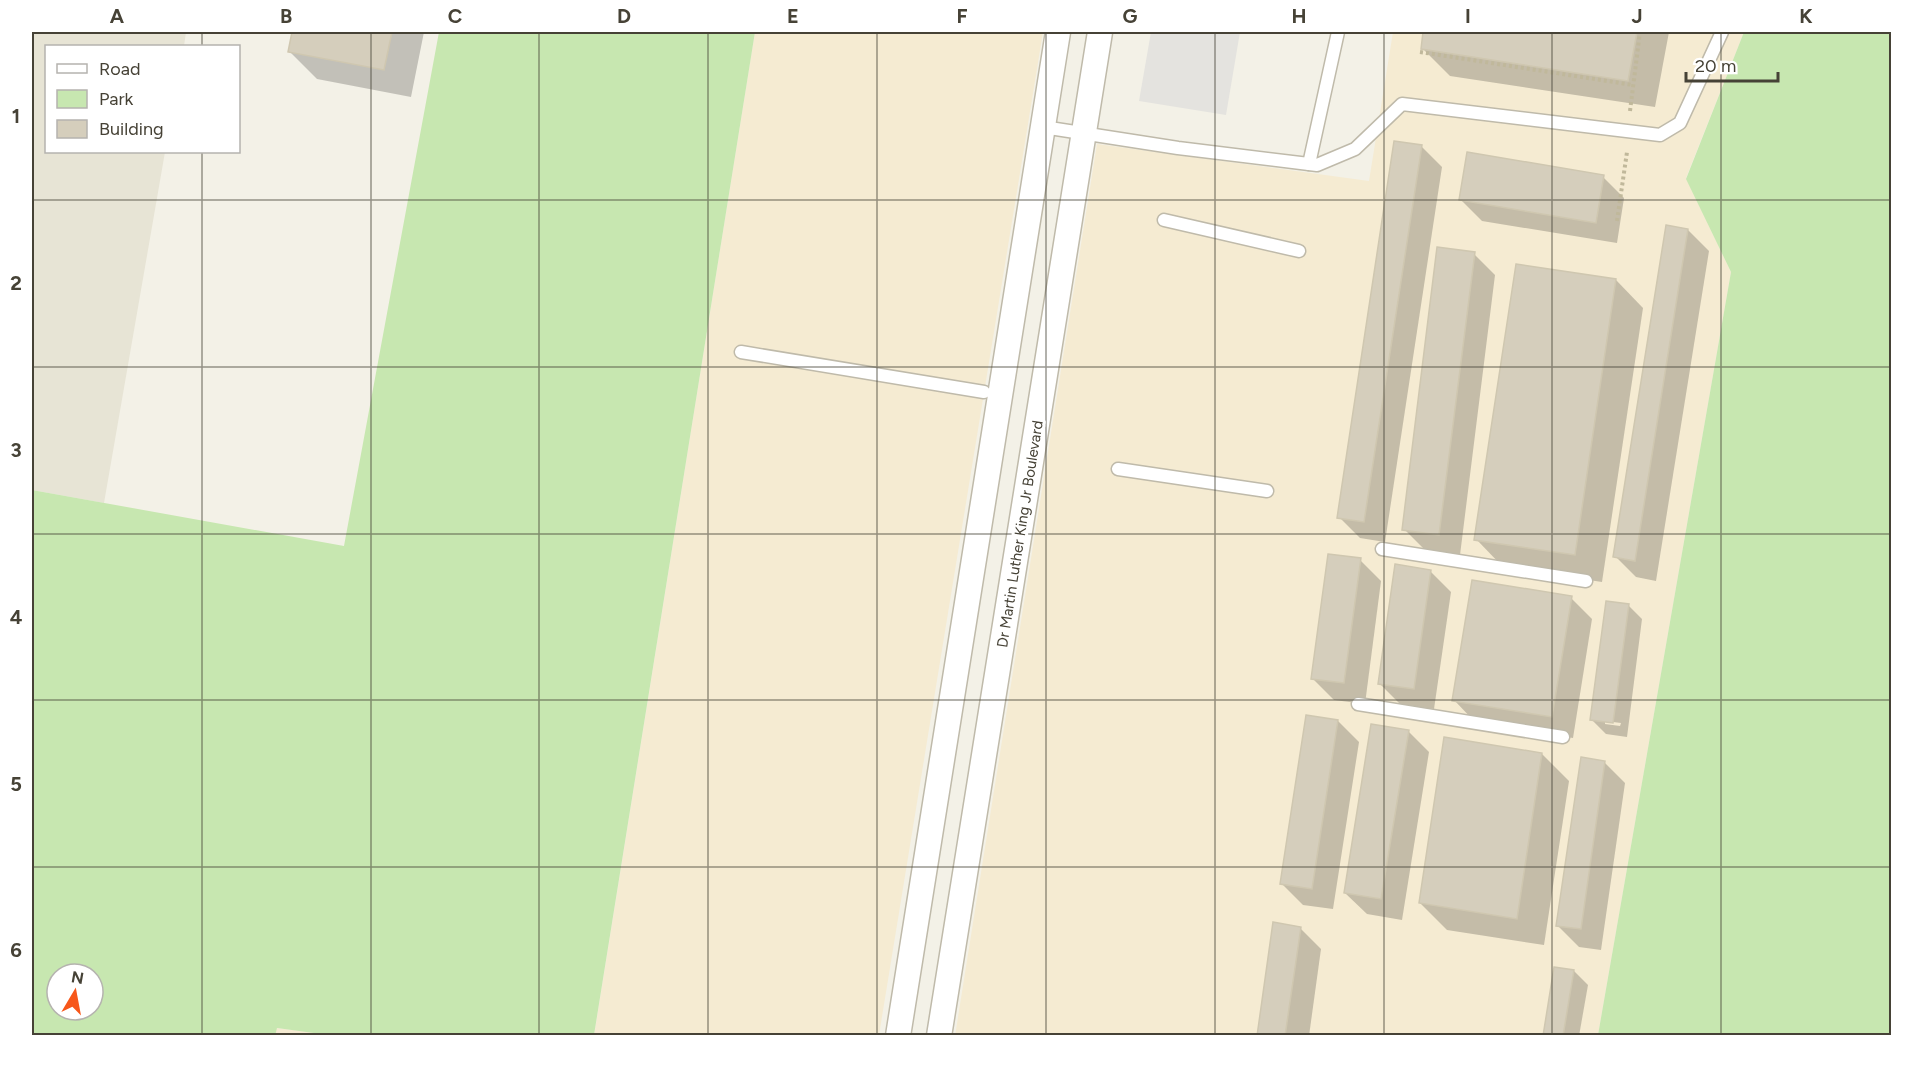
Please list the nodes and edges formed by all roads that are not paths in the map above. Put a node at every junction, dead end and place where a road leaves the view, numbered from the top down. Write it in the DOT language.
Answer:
graph roads {
  1 [pos="1058,32"];
  2 [pos="1100,32"];
  3 [pos="1338,32"];
  4 [pos="1722,32"];
  5 [pos="1043,127"];
  6 [pos="1083,134"];
  7 [pos="1309,164"];
  8 [pos="1164,220"];
  9 [pos="1299,251"];
  10 [pos="741,352"];
  11 [pos="984,392"];
  12 [pos="1118,469"];
  13 [pos="1267,491"];
  14 [pos="1382,549"];
  15 [pos="1586,581"];
  16 [pos="1358,704"];
  17 [pos="950,714"];
  18 [pos="990,720"];
  19 [pos="1563,737"];
  20 [pos="898,1035"];
  21 [pos="939,1035"];
  1 -- 5 [label="street"];
  2 -- 6 [label="street, Dr Martin Luther King Jr Boulevard"];
  3 -- 7 [label="lane"];
  4 -- 7 [label="lane"];
  5 -- 6 [label="lane"];
  5 -- 17 [label="street"];
  6 -- 7 [label="lane"];
  6 -- 18 [label="street, Dr Martin Luther King Jr Boulevard"];
  8 -- 9 [label="lane"];
  10 -- 11 [label="lane"];
  12 -- 13 [label="lane"];
  14 -- 15 [label="lane"];
  16 -- 19 [label="lane"];
  17 -- 18 [label="street"];
  17 -- 20 [label="street"];
  18 -- 21 [label="street, Dr Martin Luther King Jr Boulevard"];
}
